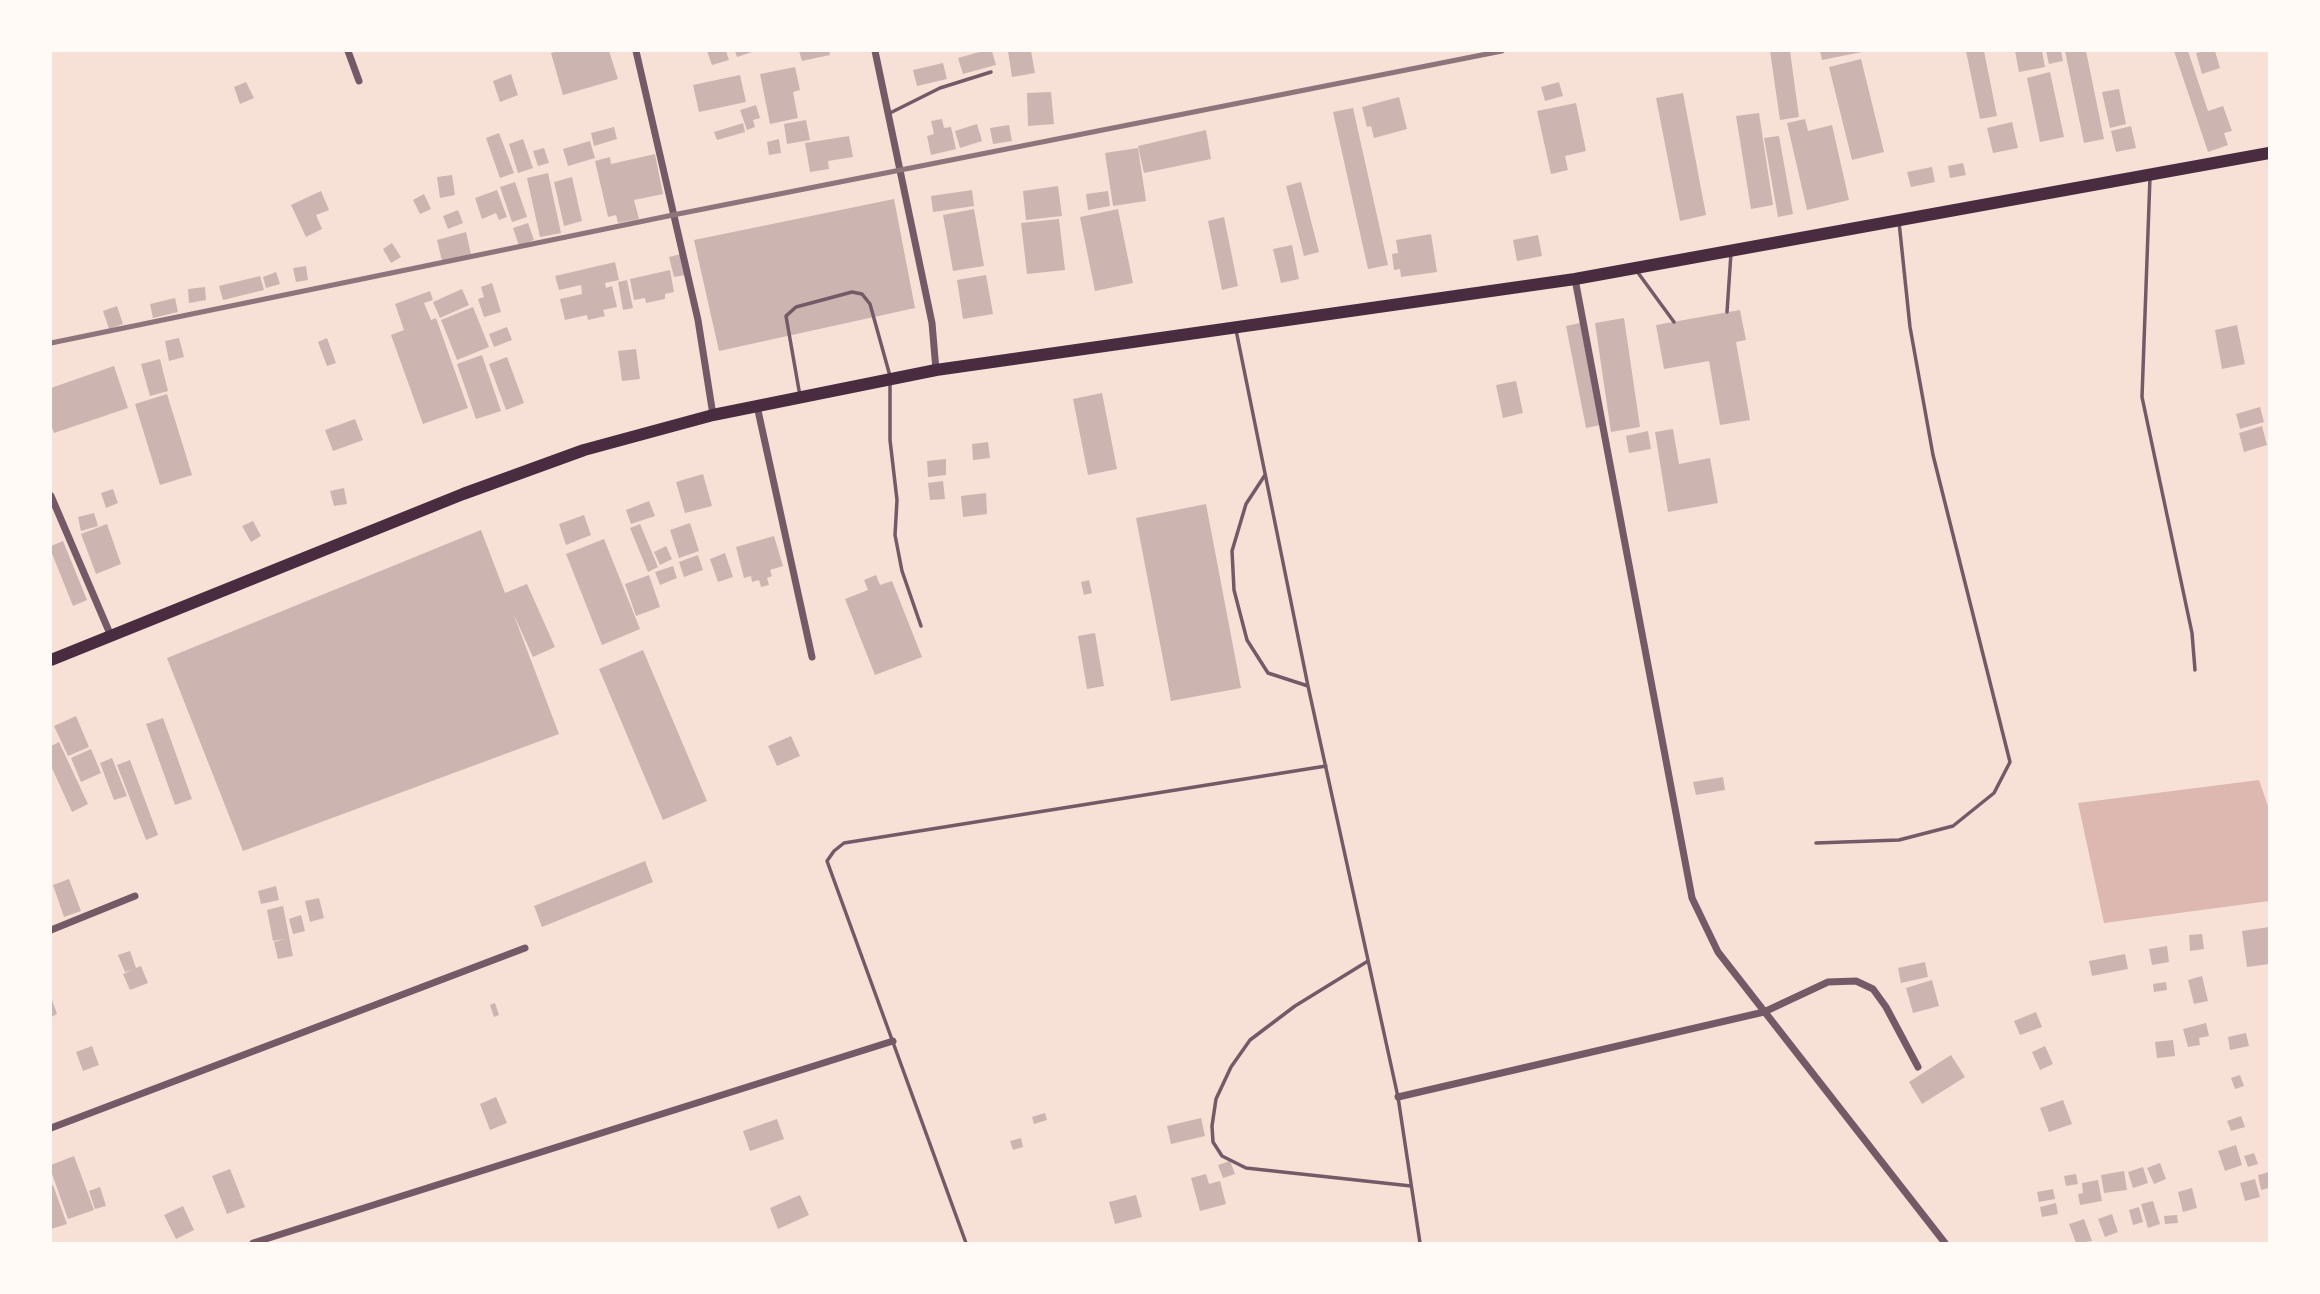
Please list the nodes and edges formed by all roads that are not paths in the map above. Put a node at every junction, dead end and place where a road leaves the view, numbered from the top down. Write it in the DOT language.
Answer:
graph roads {
  1 [pos="348,51"];
  2 [pos="636,51"];
  3 [pos="875,51"];
  4 [pos="991,72"];
  5 [pos="359,81"];
  6 [pos="888,114"];
  7 [pos="2269,153"];
  8 [pos="2150,174"];
  9 [pos="1899,220"];
  10 [pos="1731,250"];
  11 [pos="1634,268"];
  12 [pos="1575,279"];
  13 [pos="1727,312"];
  14 [pos="1674,322"];
  15 [pos="1235,328"];
  16 [pos="936,370"];
  17 [pos="890,378"];
  18 [pos="800,397"];
  19 [pos="757,406"];
  20 [pos="713,415"];
  21 [pos="1265,475"];
  22 [pos="51,496"];
  23 [pos="920,626"];
  24 [pos="111,636"];
  25 [pos="812,657"];
  26 [pos="51,660"];
  27 [pos="2195,670"];
  28 [pos="1308,686"];
  29 [pos="1326,766"];
  30 [pos="1816,843"];
  31 [pos="135,896"];
  32 [pos="51,930"];
  33 [pos="525,948"];
  34 [pos="1368,961"];
  35 [pos="1764,1012"];
  36 [pos="893,1041"];
  37 [pos="1918,1068"];
  38 [pos="1398,1097"];
  39 [pos="51,1128"];
  40 [pos="1411,1186"];
  41 [pos="253,1243"];
  42 [pos="966,1243"];
  43 [pos="1420,1243"];
  44 [pos="1945,1243"];
  1 -- 5 [label="street"];
  2 -- 20 [label="street"];
  3 -- 6 [label="street"];
  4 -- 6 [label="lane"];
  6 -- 16 [label="street"];
  7 -- 8 [label="highway"];
  8 -- 9 [label="highway"];
  8 -- 27 [label="lane"];
  9 -- 10 [label="highway"];
  9 -- 30 [label="lane"];
  10 -- 11 [label="highway"];
  10 -- 13 [label="lane"];
  11 -- 12 [label="highway"];
  11 -- 14 [label="lane"];
  12 -- 15 [label="highway"];
  12 -- 35 [label="street"];
  15 -- 16 [label="highway"];
  15 -- 21 [label="lane"];
  16 -- 17 [label="highway"];
  17 -- 18 [label="highway"];
  17 -- 18 [label="lane"];
  17 -- 23 [label="lane"];
  18 -- 19 [label="highway"];
  19 -- 20 [label="highway"];
  19 -- 25 [label="street"];
  20 -- 24 [label="highway"];
  21 -- 28 [label="lane"];
  21 -- 28 [label="lane"];
  22 -- 24 [label="street"];
  24 -- 26 [label="highway"];
  28 -- 29 [label="lane"];
  29 -- 34 [label="lane"];
  29 -- 36 [label="lane"];
  31 -- 32 [label="street"];
  33 -- 39 [label="street"];
  34 -- 38 [label="lane"];
  34 -- 40 [label="lane"];
  35 -- 37 [label="street"];
  35 -- 38 [label="street"];
  35 -- 44 [label="street"];
  36 -- 41 [label="street"];
  36 -- 42 [label="lane"];
  38 -- 40 [label="lane"];
  40 -- 43 [label="lane"];
}
